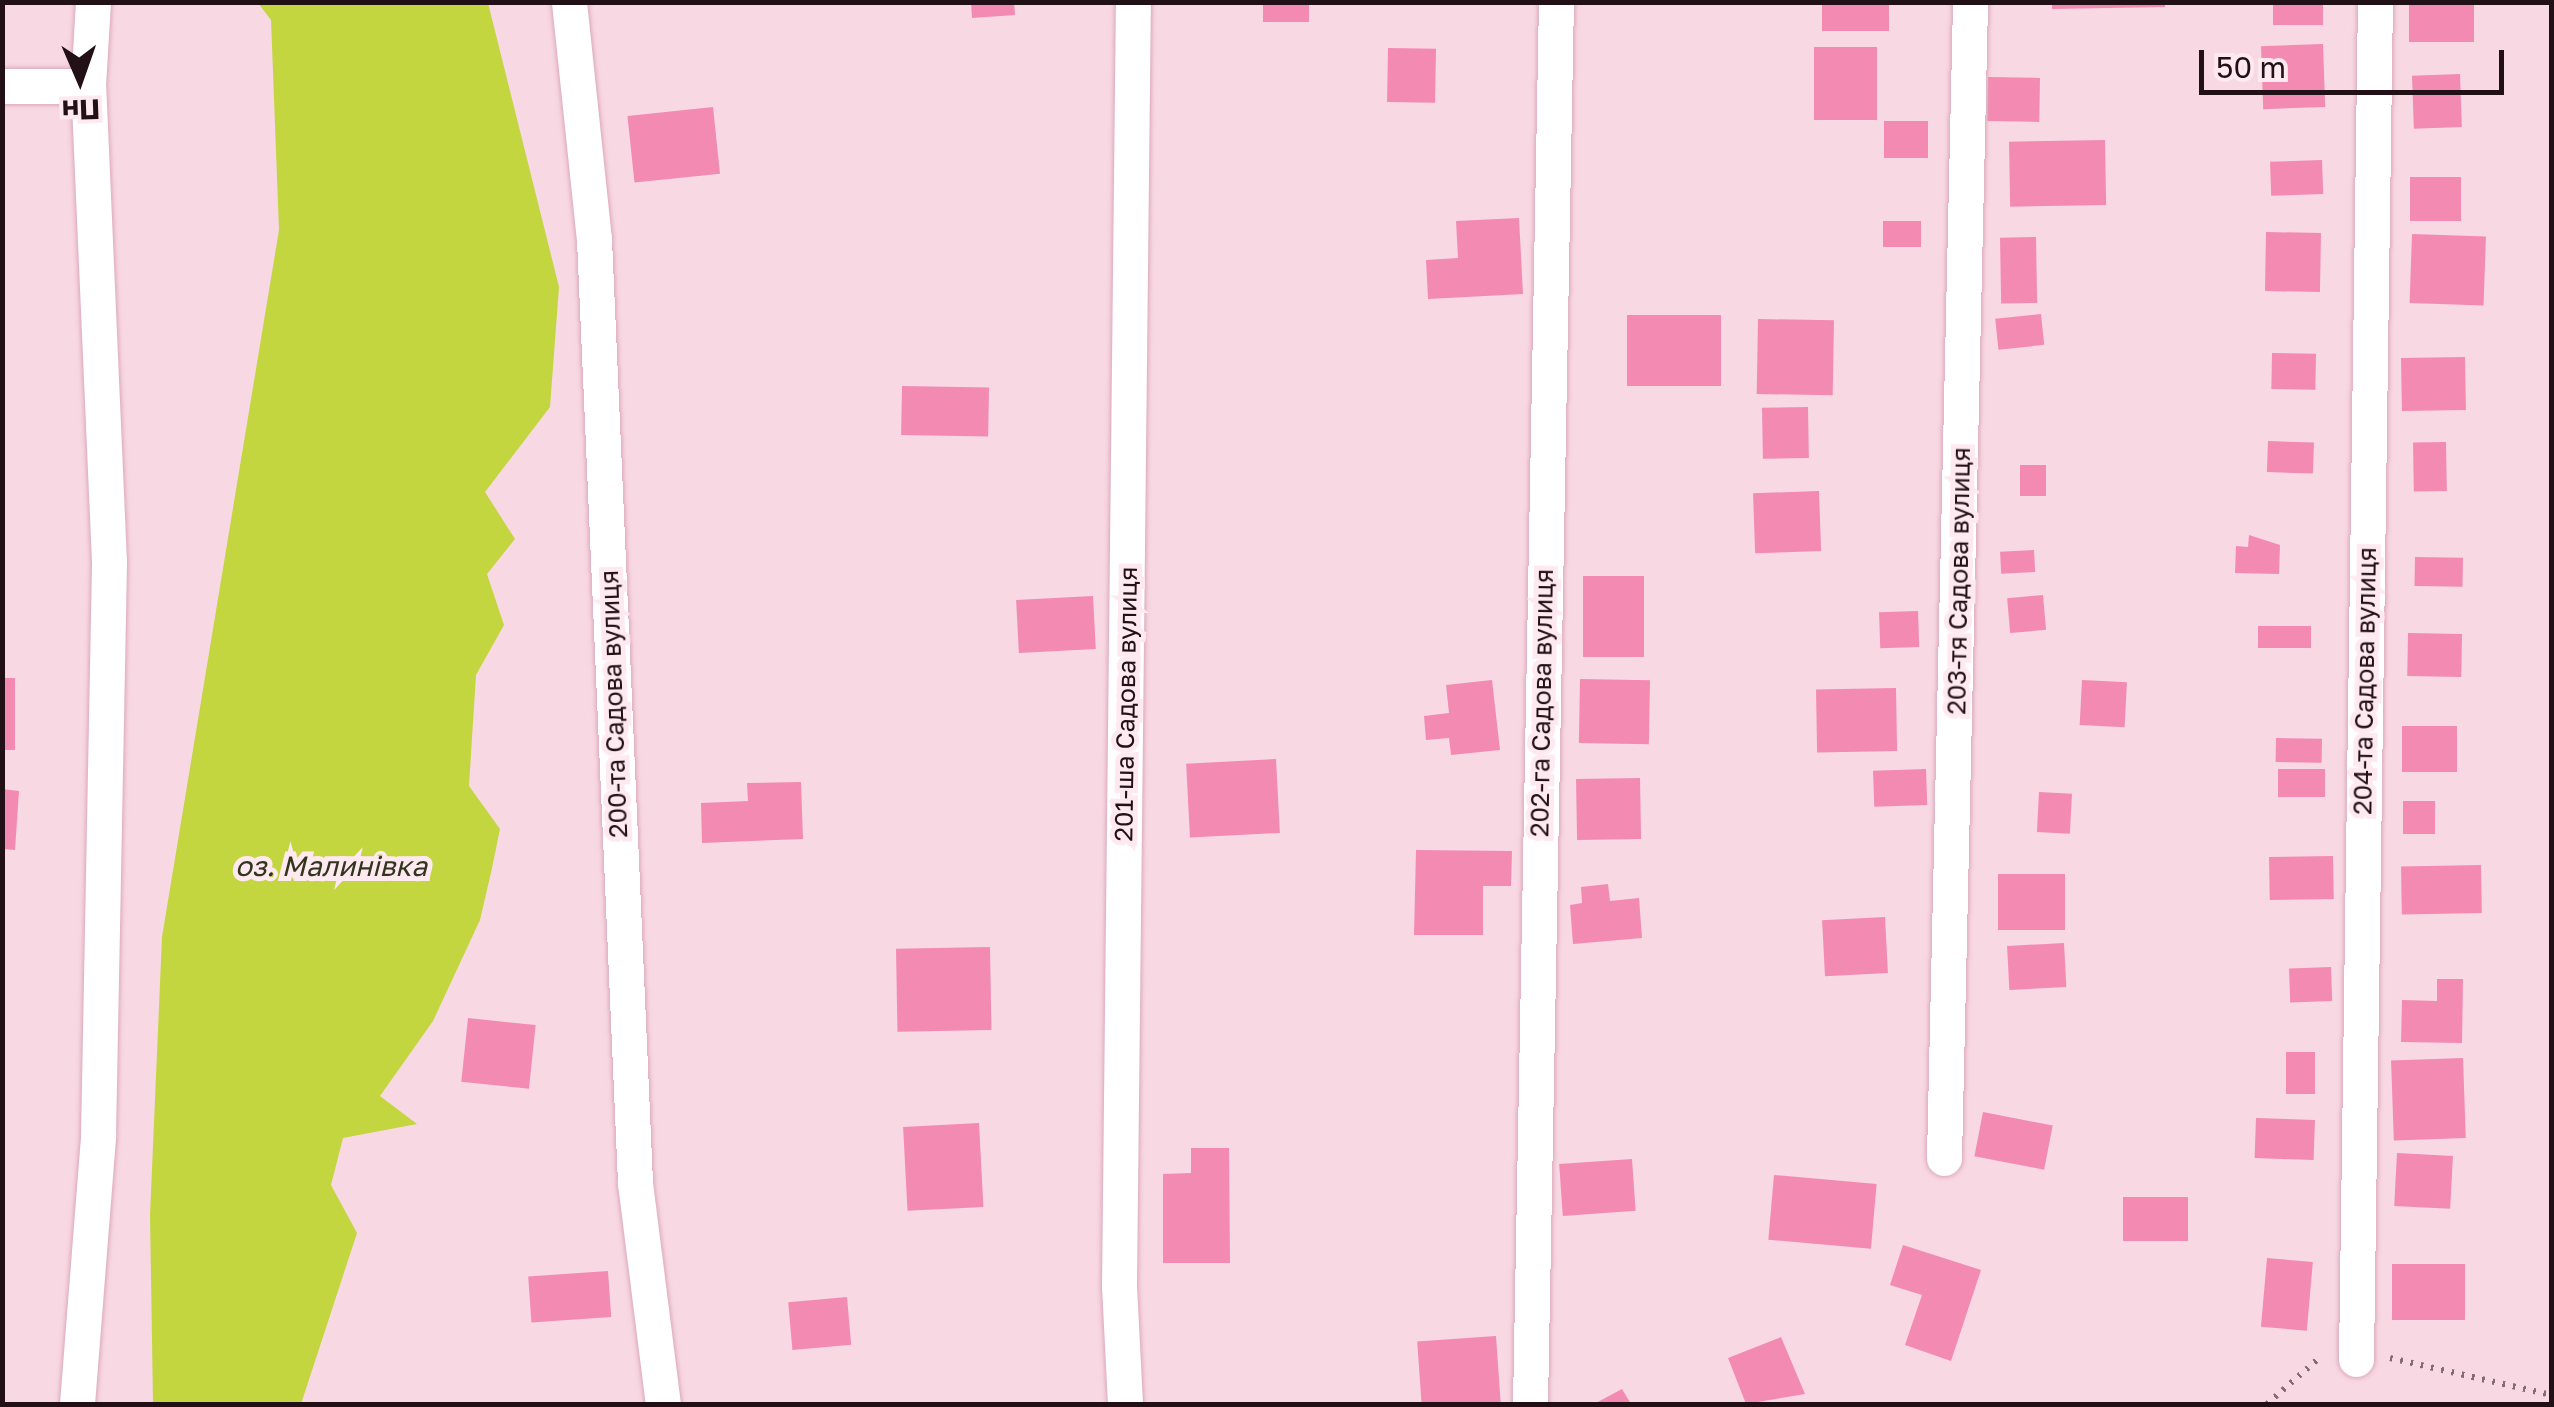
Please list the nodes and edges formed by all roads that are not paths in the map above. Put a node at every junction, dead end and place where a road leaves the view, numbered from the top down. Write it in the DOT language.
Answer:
graph roads {
  1 [pos="94,2"];
  2 [pos="569,2"];
  3 [pos="1133,2"];
  4 [pos="1556,2"];
  5 [pos="1970,2"];
  6 [pos="2374,2"];
  7 [pos="2,86"];
  8 [pos="88,86"];
  9 [pos="1944,1158"];
  10 [pos="2356,1359"];
  11 [pos="77,1404"];
  12 [pos="663,1404"];
  13 [pos="1125,1404"];
  14 [pos="1530,1404"];
  1 -- 8 [label="street"];
  2 -- 12 [label="street, 200-та Садова вулиця"];
  3 -- 13 [label="street, 201-ша Садова вулиця"];
  4 -- 14 [label="street, 202-га Садова вулиця"];
  5 -- 9 [label="street, 203-тя Садова вулиця"];
  6 -- 10 [label="street, 204-та Садова вулиця"];
  7 -- 8 [label="street"];
  8 -- 11 [label="street"];
}
